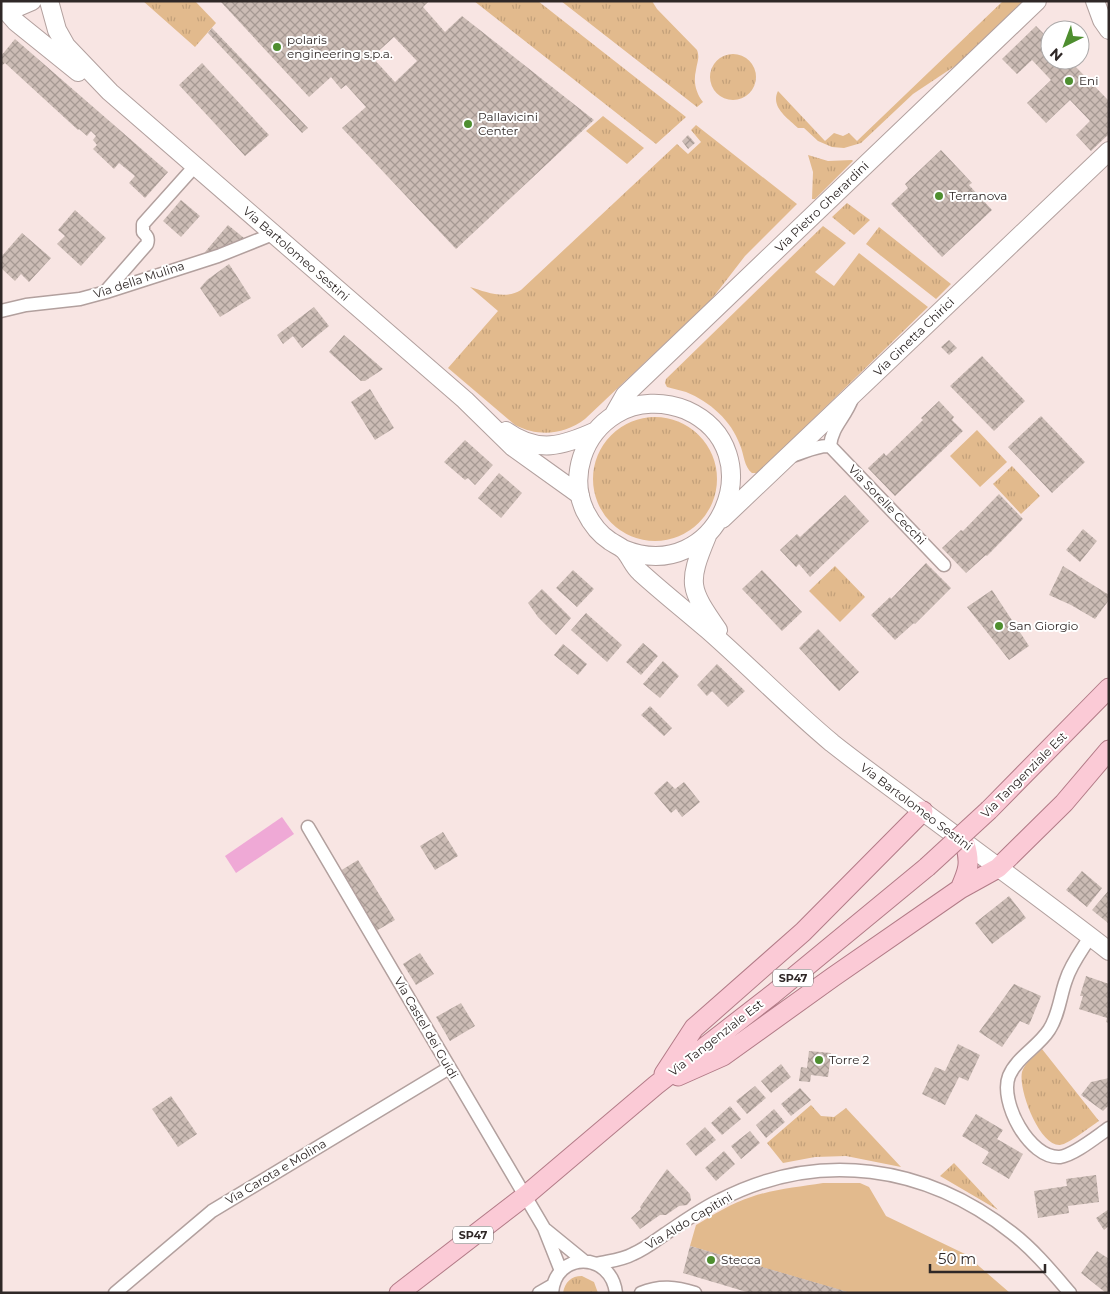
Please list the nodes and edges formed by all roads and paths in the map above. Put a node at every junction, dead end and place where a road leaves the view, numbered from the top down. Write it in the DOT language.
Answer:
graph roads {
  1 [pos="32,1"];
  2 [pos="49,1"];
  3 [pos="1037,1"];
  4 [pos="1095,1"];
  5 [pos="1,5"];
  6 [pos="1109,30"];
  7 [pos="110,92"];
  8 [pos="1109,151"];
  9 [pos="195,166"];
  10 [pos="273,234"];
  11 [pos="106,292"];
  12 [pos="1,311"];
  13 [pos="854,394"];
  14 [pos="483,416"];
  15 [pos="613,416"];
  16 [pos="597,430"];
  17 [pos="830,446"];
  18 [pos="788,457"];
  19 [pos="580,495"];
  20 [pos="712,529"];
  21 [pos="623,549"];
  22 [pos="944,565"];
  23 [pos="732,651"];
  24 [pos="1109,688"];
  25 [pos="1109,750"];
  26 [pos="923,811"];
  27 [pos="308,827"];
  28 [pos="966,844"];
  29 [pos="998,868"];
  30 [pos="960,888"];
  31 [pos="1090,937"];
  32 [pos="1109,951"];
  33 [pos="449,1068"];
  34 [pos="656,1085"];
  35 [pos="1109,1128"];
  36 [pos="525,1196"];
  37 [pos="544,1228"];
  38 [pos="584,1261"];
  39 [pos="596,1264"];
  40 [pos="561,1271"];
  41 [pos="553,1289"];
  42 [pos="115,1293"];
  43 [pos="399,1293"];
  44 [pos="538,1293"];
  45 [pos="616,1293"];
  46 [pos="641,1293"];
  47 [pos="695,1293"];
  48 [pos="1070,1293"];
  1 -- 5 [label="main road"];
  2 -- 7 [label="main road"];
  3 -- 15 [label="main road, Via Pietro Gherardini"];
  4 -- 6 [label="main road"];
  5 -- 7 [label="main road"];
  7 -- 9 [label="main road, Via Bartolomeo Sestini"];
  8 -- 13 [label="main road, Via Ginetta Chirici"];
  9 -- 10 [label="main road, Via Bartolomeo Sestini"];
  9 -- 11 [label="street"];
  10 -- 11 [label="street, Via della Mulina"];
  10 -- 14 [label="main road, Via Bartolomeo Sestini"];
  11 -- 12 [label="street, Via della Mulina"];
  13 -- 17 [label="street"];
  13 -- 18 [label="main road, Via Ginetta Chirici"];
  14 -- 16 [label="main road"];
  14 -- 19 [label="main road"];
  15 -- 16 [label="main road"];
  15 -- 20 [label="main road"];
  16 -- 19 [label="main road"];
  17 -- 18 [label="street"];
  17 -- 22 [label="street, Via Sorelle Cecchi"];
  18 -- 20 [label="main road, Via Ginetta Chirici"];
  19 -- 21 [label="main road"];
  20 -- 21 [label="main road"];
  20 -- 23 [label="main road"];
  21 -- 23 [label="main road"];
  23 -- 26 [label="main road, Via Bartolomeo Sestini"];
  24 -- 34 [label="main road, Via Tangenziale Est / SP47, bridge"];
  25 -- 29 [label="main road"];
  26 -- 28 [label="main road, Via Bartolomeo Sestini"];
  26 -- 34 [label="main road"];
  27 -- 33 [label="street, Via Castel dei Guidi"];
  28 -- 29 [label="main road, Via Bartolomeo Sestini"];
  28 -- 30 [label="main road"];
  29 -- 30 [label="main road"];
  29 -- 31 [label="main road, Via Bartolomeo Sestini"];
  30 -- 34 [label="main road"];
  31 -- 32 [label="main road, Via Bartolomeo Sestini"];
  31 -- 35 [label="street"];
  33 -- 36 [label="street, Via Castel dei Guidi"];
  33 -- 42 [label="street, Via Carota e Molina"];
  34 -- 36 [label="main road, Via Tangenziale Est / SP47"];
  36 -- 37 [label="street, Via Castel dei Guidi"];
  36 -- 43 [label="main road, Via Tangenziale Est / SP47"];
  37 -- 38 [label="street, Via Castel dei Guidi"];
  37 -- 40 [label="street, Via Castel dei Guidi"];
  38 -- 39 [label="street"];
  38 -- 40 [label="street"];
  39 -- 45 [label="street"];
  39 -- 48 [label="street, Via Aldo Capitini"];
  40 -- 41 [label="street"];
  41 -- 44 [label="street"];
  46 -- 47 [label="street"];
}
